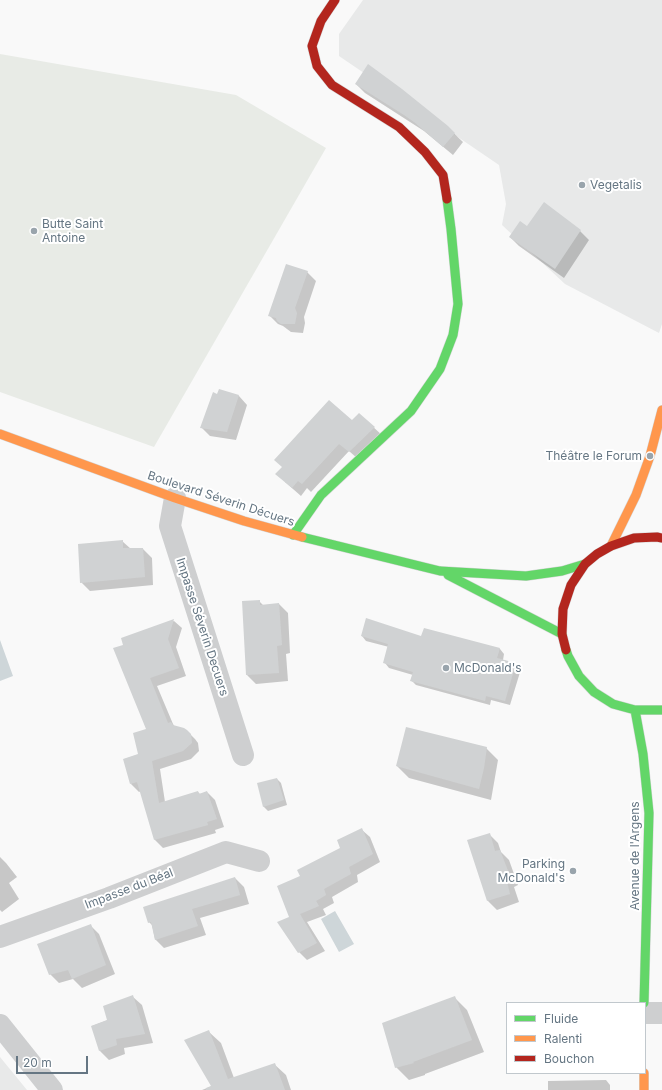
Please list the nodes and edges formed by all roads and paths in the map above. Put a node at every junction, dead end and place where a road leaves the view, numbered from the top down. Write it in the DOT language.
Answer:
graph roads {
  1 [pos="335,0"];
  2 [pos="662,410"];
  3 [pos="0,434"];
  4 [pos="175,498"];
  5 [pos="293,535"];
  6 [pos="662,538"];
  7 [pos="611,546"];
  8 [pos="585,564"];
  9 [pos="440,571"];
  10 [pos="562,634"];
  11 [pos="635,710"];
  12 [pos="662,710"];
  13 [pos="243,754"];
  14 [pos="259,861"];
  15 [pos="0,937"];
  16 [pos="644,1002"];
  17 [pos="646,1013"];
  18 [pos="662,1013"];
  19 [pos="0,1025"];
  20 [pos="644,1074"];
  21 [pos="52,1090"];
  22 [pos="644,1090"];
  1 -- 5 [label="street"];
  2 -- 7 [label="street"];
  3 -- 4 [label="street, Boulevard Séverin Décuers"];
  4 -- 5 [label="street, Boulevard Séverin Décuers"];
  4 -- 13 [label="street, Impasse Séverin Decuers"];
  5 -- 9 [label="street, Boulevard Séverin Décuers"];
  6 -- 7 [label="street"];
  7 -- 8 [label="street"];
  8 -- 9 [label="street, Boulevard Séverin Décuers"];
  8 -- 10 [label="street"];
  9 -- 10 [label="street, Boulevard Séverin Décuers"];
  10 -- 11 [label="street"];
  11 -- 12 [label="street"];
  11 -- 16 [label="street, Avenue de l'Argens"];
  14 -- 15 [label="street, Impasse du Béal"];
  17 -- 18 [label="street"];
  19 -- 21 [label="street"];
  20 -- 22 [label="street"];
}
